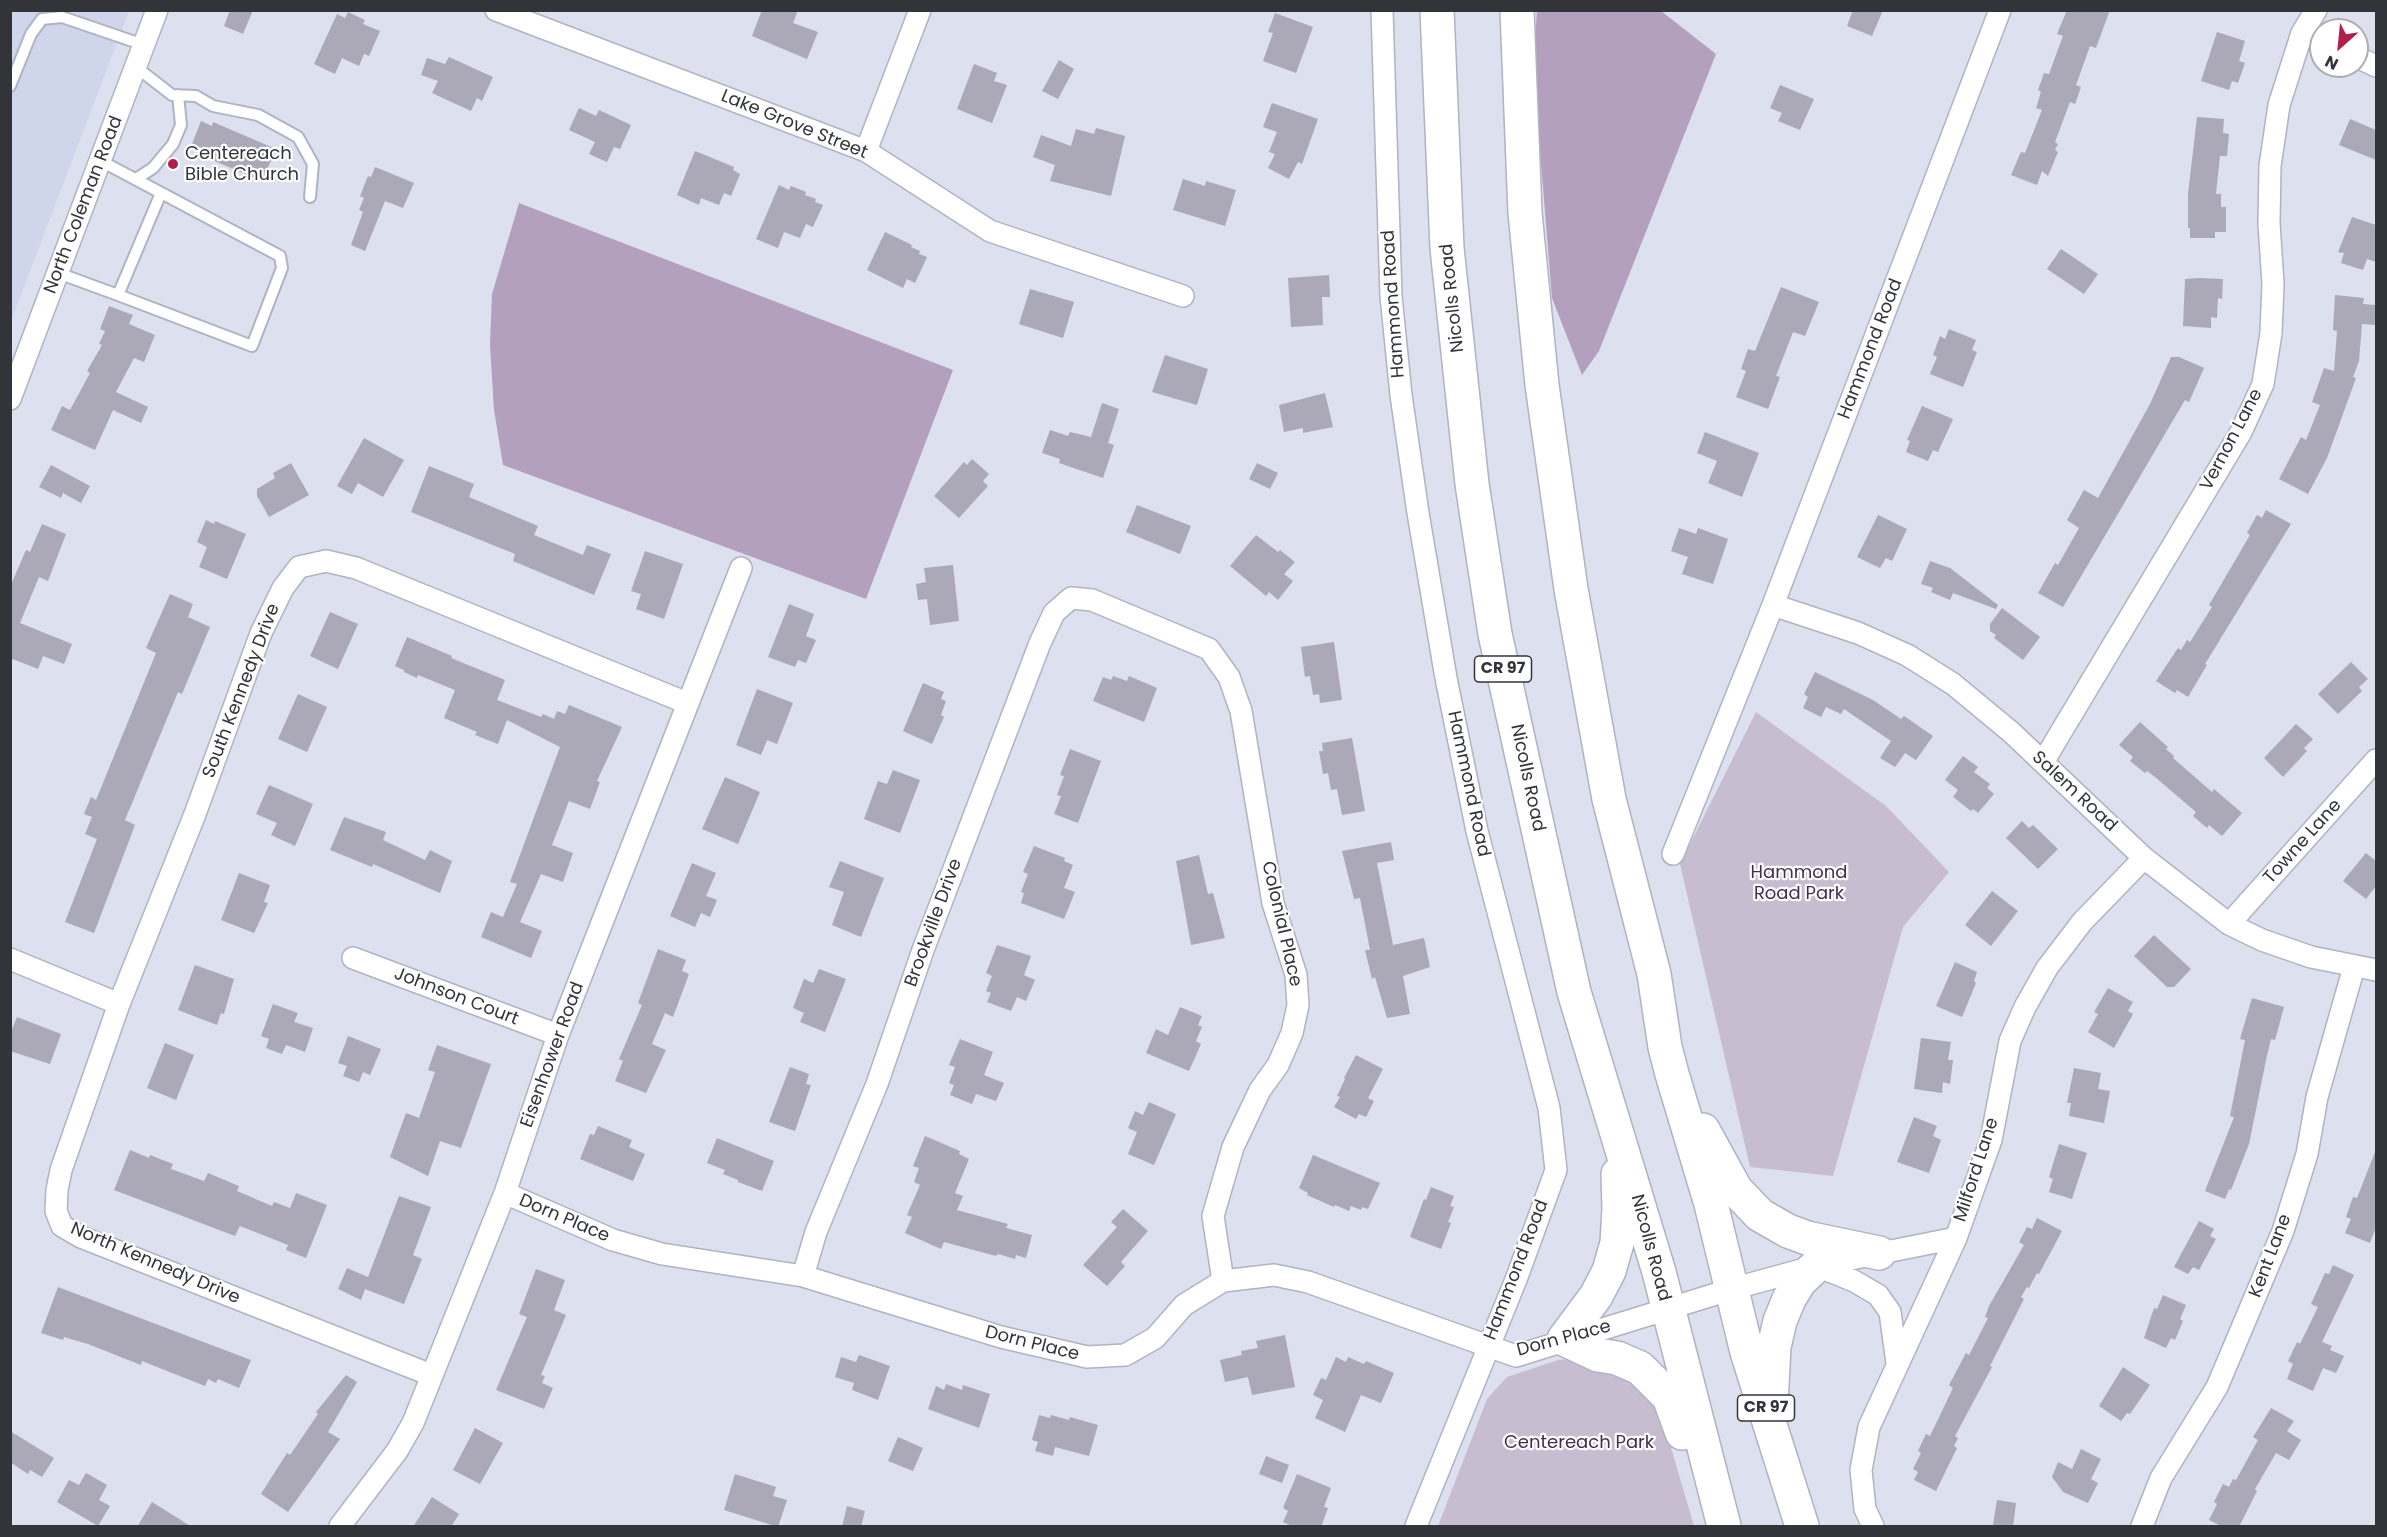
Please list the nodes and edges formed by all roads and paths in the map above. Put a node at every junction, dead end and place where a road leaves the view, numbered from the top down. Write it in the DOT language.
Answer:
graph roads {
  1 [pos="158,10"];
  2 [pos="496,10"];
  3 [pos="920,10"];
  4 [pos="1382,10"];
  5 [pos="1437,10"];
  6 [pos="1517,10"];
  7 [pos="2000,10"];
  8 [pos="541,19"];
  9 [pos="2309,41"];
  10 [pos="144,45"];
  11 [pos="136,67"];
  12 [pos="10,86"];
  13 [pos="178,95"];
  14 [pos="866,152"];
  15 [pos="101,161"];
  16 [pos="136,179"];
  17 [pos="160,192"];
  18 [pos="310,197"];
  19 [pos="58,273"];
  20 [pos="118,295"];
  21 [pos="1183,296"];
  22 [pos="10,399"];
  23 [pos="741,568"];
  24 [pos="1092,600"];
  25 [pos="1773,606"];
  26 [pos="687,703"];
  27 [pos="2376,760"];
  28 [pos="2043,762"];
  29 [pos="1673,854"];
  30 [pos="2144,858"];
  31 [pos="2229,924"];
  32 [pos="353,958"];
  33 [pos="10,959"];
  34 [pos="2354,967"];
  35 [pos="2376,970"];
  36 [pos="119,1004"];
  37 [pos="558,1035"];
  38 [pos="1672,1074"];
  39 [pos="1616,1130"];
  40 [pos="505,1193"];
  41 [pos="1956,1238"];
  42 [pos="1879,1253"];
  43 [pos="1816,1266"];
  44 [pos="803,1276"];
  45 [pos="1224,1281"];
  46 [pos="1732,1289"];
  47 [pos="1668,1310"];
  48 [pos="1564,1340"];
  49 [pos="1487,1347"];
  50 [pos="1897,1365"];
  51 [pos="431,1375"];
  52 [pos="1770,1421"];
  53 [pos="1869,1518"];
  54 [pos="1723,1520"];
  55 [pos="340,1527"];
  56 [pos="1416,1527"];
  57 [pos="1802,1527"];
  58 [pos="2142,1527"];
  1 -- 10 [label="street, North Coleman Road"];
  2 -- 8 [label="street, Lake Grove Street"];
  3 -- 14 [label="street"];
  4 -- 49 [label="street, Hammond Road"];
  5 -- 39 [label="highway, Nicolls Road / CR 97"];
  6 -- 38 [label="highway, CR 97"];
  7 -- 25 [label="street, Hammond Road"];
  8 -- 14 [label="street, Lake Grove Street"];
  9 -- 28 [label="street, Vernon Lane"];
  10 -- 11 [label="street, North Coleman Road"];
  10 -- 12 [label="lane"];
  11 -- 13 [label="lane"];
  11 -- 15 [label="street, North Coleman Road"];
  13 -- 16 [label="lane"];
  13 -- 18 [label="lane"];
  14 -- 21 [label="street, Lake Grove Street"];
  15 -- 16 [label="lane"];
  15 -- 19 [label="street, North Coleman Road"];
  16 -- 17 [label="lane"];
  17 -- 20 [label="lane"];
  17 -- 20 [label="lane"];
  19 -- 20 [label="lane"];
  19 -- 22 [label="street, North Coleman Road"];
  23 -- 26 [label="street, Eisenhower Road"];
  24 -- 44 [label="street, Brookville Drive"];
  24 -- 45 [label="street, Colonial Place"];
  25 -- 28 [label="street, Salem Road"];
  25 -- 29 [label="street, Hammond Road"];
  26 -- 36 [label="street, South Kennedy Drive"];
  26 -- 37 [label="street, Eisenhower Road"];
  27 -- 31 [label="street, Towne Lane"];
  28 -- 30 [label="street, Salem Road"];
  30 -- 31 [label="street, Salem Road"];
  30 -- 41 [label="street, Milford Lane"];
  31 -- 34 [label="street, Salem Road"];
  32 -- 37 [label="street, Johnson Court"];
  33 -- 36 [label="street"];
  34 -- 35 [label="street, Salem Road"];
  34 -- 58 [label="street, Kent Lane"];
  36 -- 51 [label="street, North Kennedy Drive"];
  37 -- 40 [label="street, Eisenhower Road"];
  38 -- 42 [label="highway"];
  38 -- 46 [label="highway, CR 97"];
  39 -- 47 [label="highway, Nicolls Road / CR 97"];
  39 -- 48 [label="highway"];
  40 -- 44 [label="street, Dorn Place"];
  40 -- 51 [label="street, Eisenhower Road"];
  41 -- 42 [label="street, Dorn Place"];
  41 -- 50 [label="street, Milford Lane"];
  42 -- 43 [label="street, Dorn Place"];
  43 -- 46 [label="street, Dorn Place"];
  43 -- 50 [label="street"];
  43 -- 52 [label="highway"];
  44 -- 45 [label="street, Dorn Place"];
  45 -- 49 [label="street, Dorn Place"];
  46 -- 47 [label="street, Dorn Place"];
  46 -- 52 [label="highway, CR 97"];
  47 -- 48 [label="street, Dorn Place"];
  47 -- 54 [label="highway, Nicolls Road / CR 97"];
  48 -- 49 [label="street, Dorn Place"];
  48 -- 54 [label="highway"];
  49 -- 56 [label="street, Hammond Road"];
  50 -- 53 [label="street, Milford Lane"];
  51 -- 55 [label="street, Eisenhower Road"];
  52 -- 57 [label="highway, CR 97"];
}
